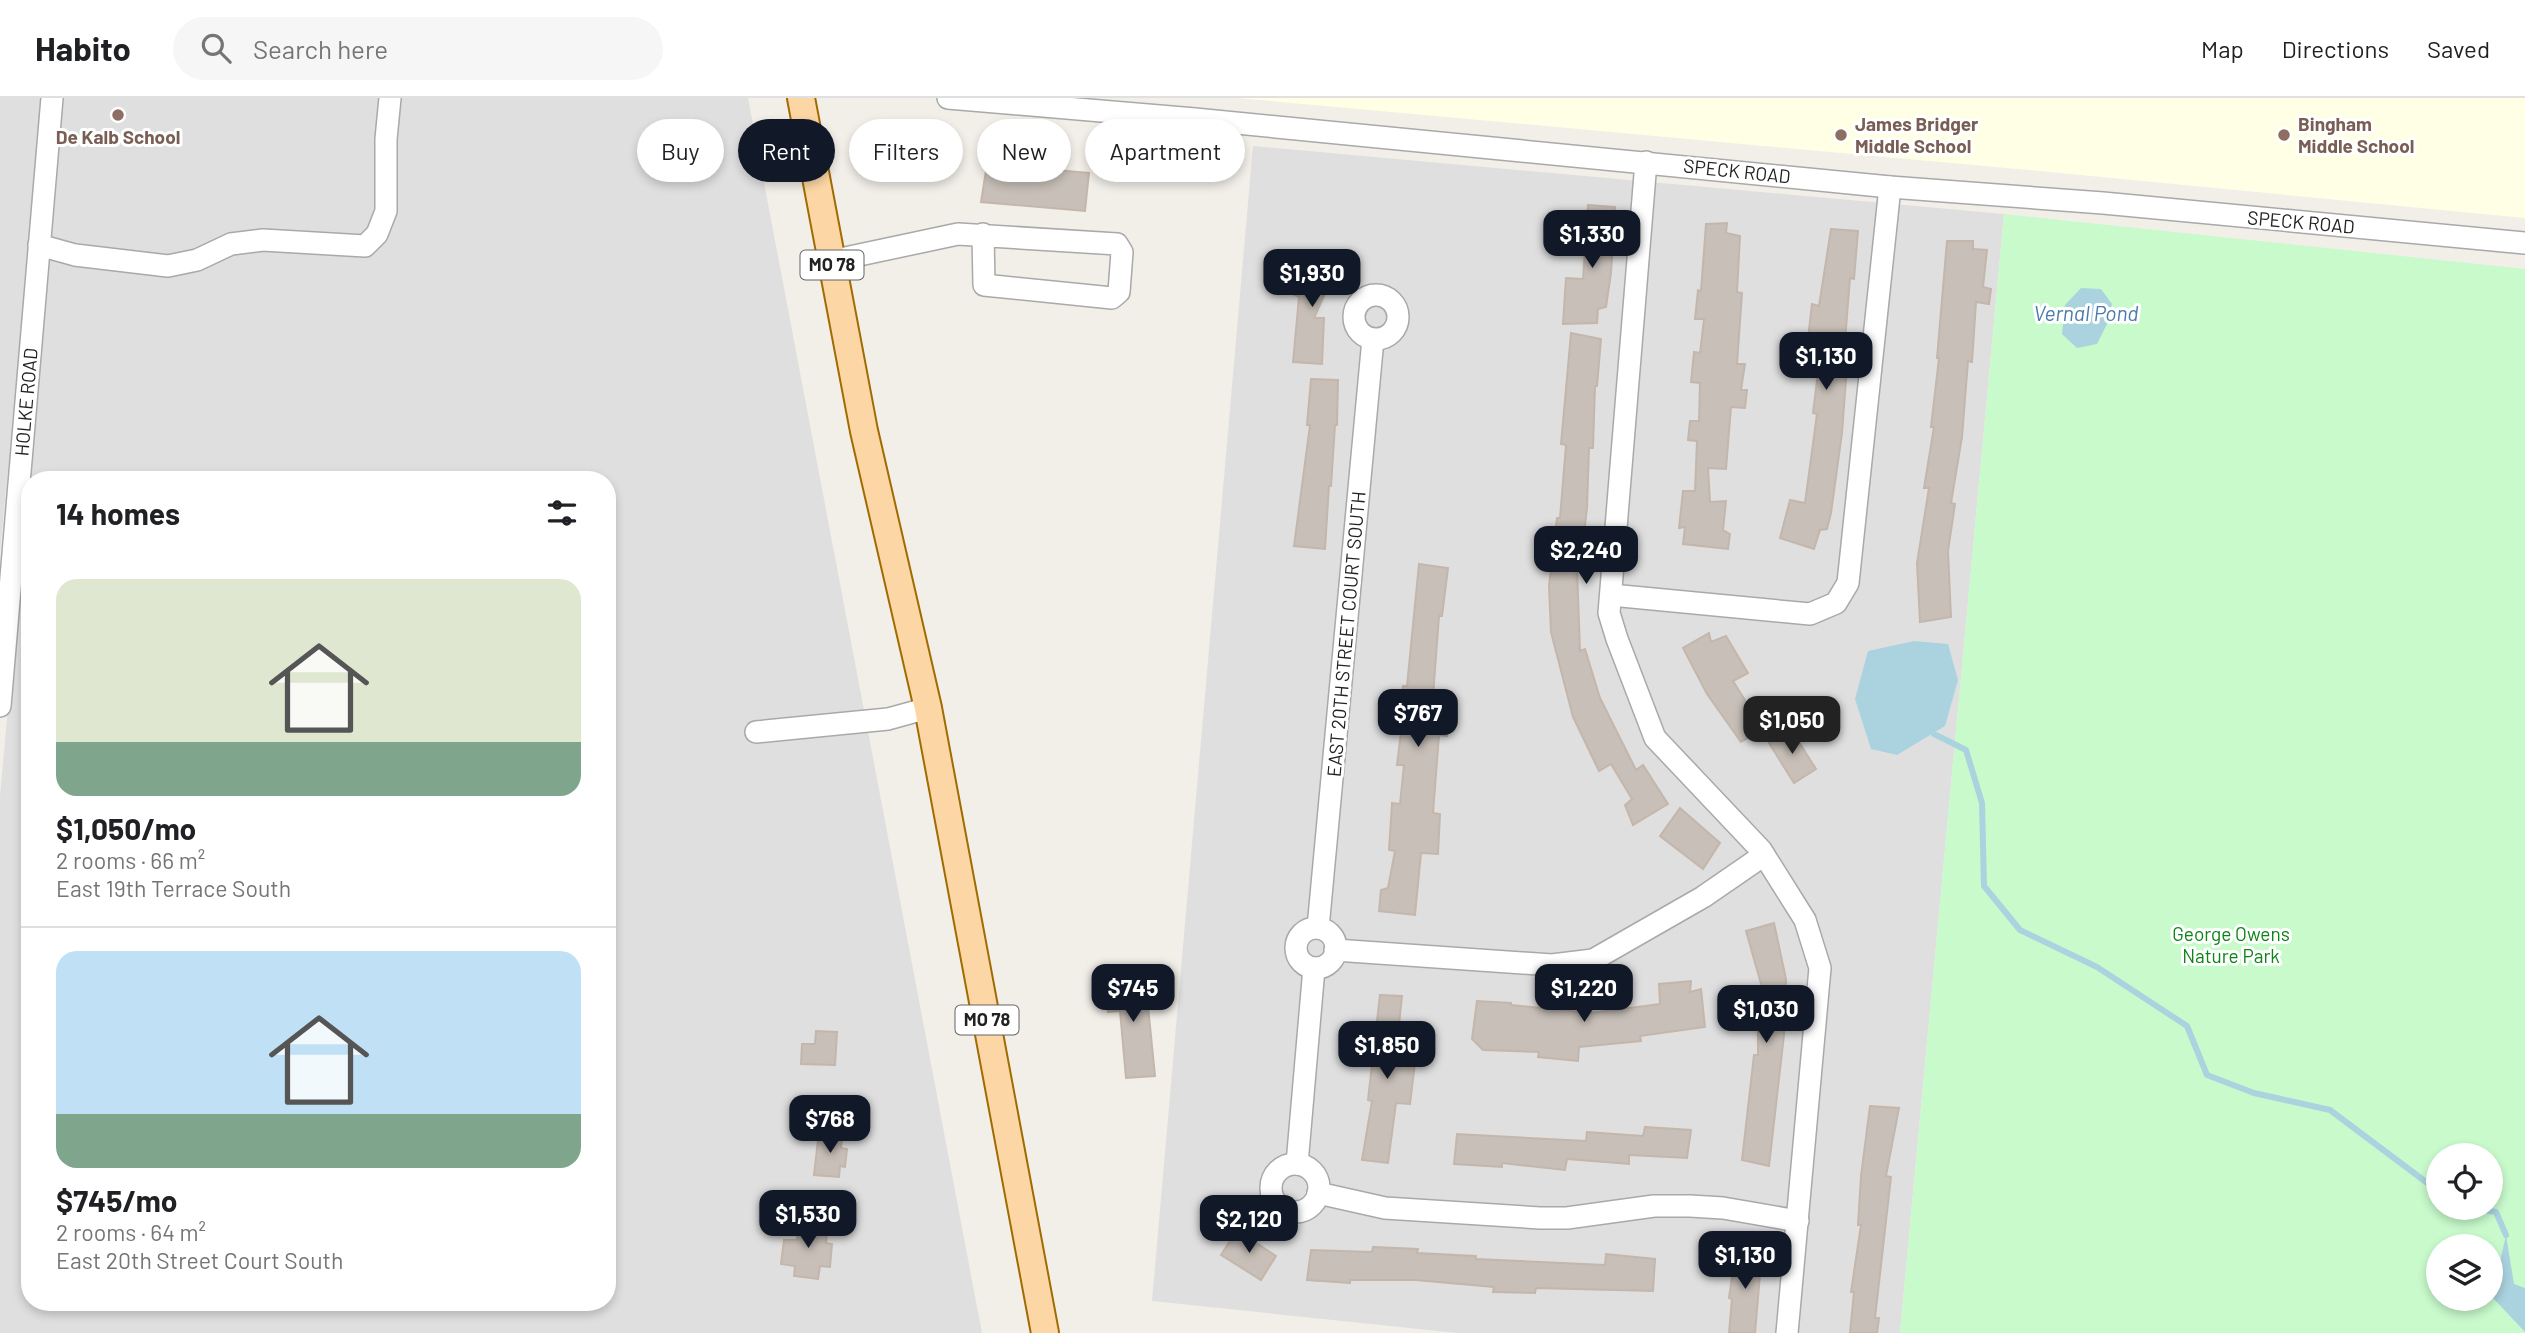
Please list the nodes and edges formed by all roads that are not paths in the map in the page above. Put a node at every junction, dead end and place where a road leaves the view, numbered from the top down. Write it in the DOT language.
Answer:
graph roads {
  1 [pos="52,98"];
  2 [pos="390,98"];
  3 [pos="801,98"];
  4 [pos="948,98"];
  5 [pos="1196,108"];
  6 [pos="1646,162"];
  7 [pos="1890,187"];
  8 [pos="983,234"];
  9 [pos="2525,243"];
  10 [pos="39,245"];
  11 [pos="831,261"];
  12 [pos="1373,339"];
  13 [pos="1611,595"];
  14 [pos="0,706"];
  15 [pos="928,708"];
  16 [pos="755,732"];
  17 [pos="1764,855"];
  18 [pos="1318,928"];
  19 [pos="1335,950"];
  20 [pos="1314,968"];
  21 [pos="1297,1164"];
  22 [pos="1318,1193"];
  23 [pos="1798,1221"];
  24 [pos="1045,1333"];
  25 [pos="1787,1333"];
  1 -- 10 [label="street, HOLKE ROAD"];
  2 -- 10 [label="street"];
  3 -- 11 [label="main road, MO 78"];
  4 -- 5 [label="street, SPECK ROAD"];
  5 -- 6 [label="street, SPECK ROAD"];
  6 -- 7 [label="street, SPECK ROAD"];
  6 -- 13 [label="street"];
  7 -- 9 [label="street, SPECK ROAD"];
  7 -- 13 [label="street"];
  8 -- 8 [label="street"];
  8 -- 11 [label="street"];
  10 -- 14 [label="street, HOLKE ROAD"];
  11 -- 15 [label="main road, MO 78"];
  12 -- 18 [label="street, EAST 20TH STREET COURT SOUTH"];
  13 -- 17 [label="street"];
  15 -- 16 [label="street"];
  15 -- 24 [label="main road, MO 78"];
  17 -- 19 [label="street"];
  17 -- 23 [label="street"];
  18 -- 19 [label="street"];
  18 -- 20 [label="street"];
  19 -- 20 [label="street"];
  20 -- 21 [label="street"];
  21 -- 22 [label="street"];
  21 -- 22 [label="street"];
  22 -- 23 [label="street"];
  23 -- 25 [label="street"];
}
